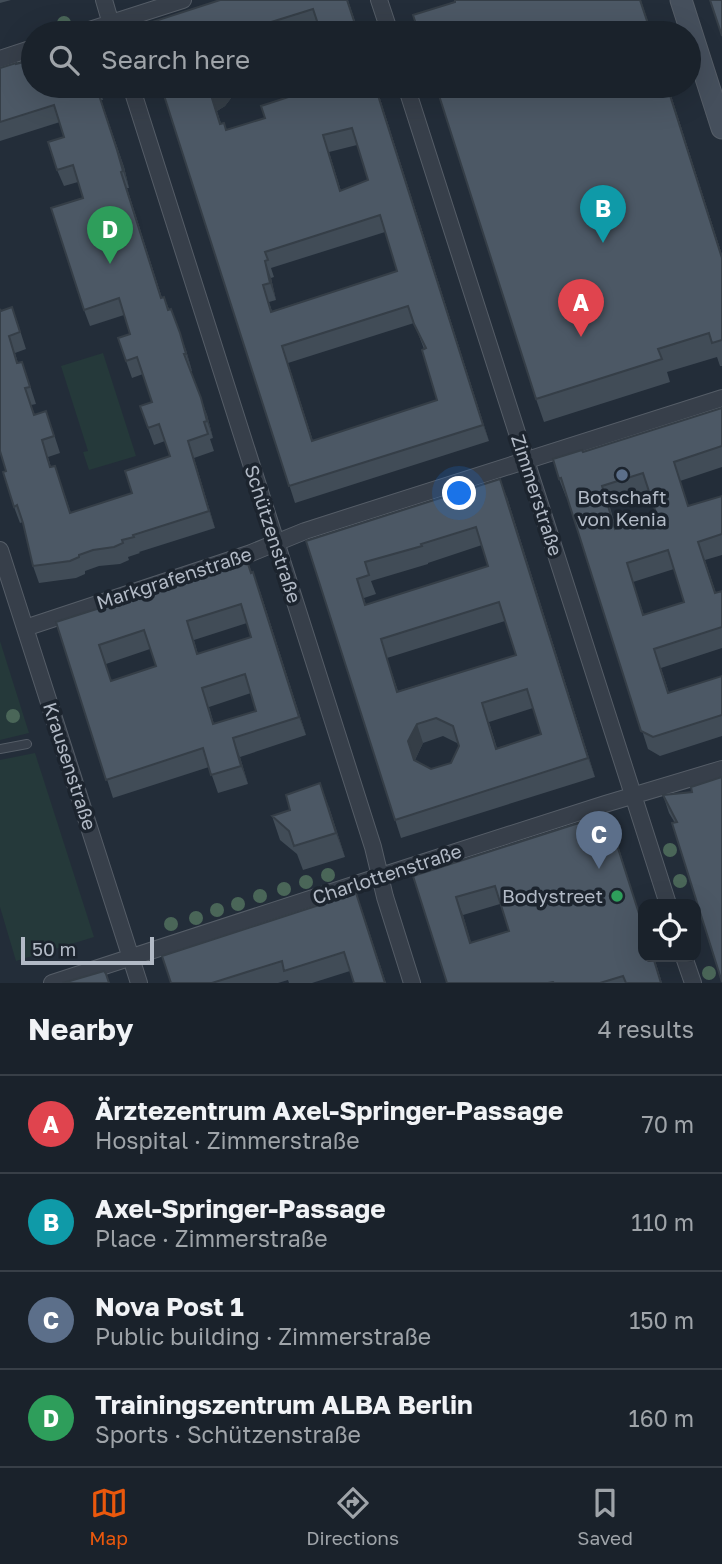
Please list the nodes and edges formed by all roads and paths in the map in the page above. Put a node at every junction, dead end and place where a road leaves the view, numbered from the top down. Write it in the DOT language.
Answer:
graph roads {
  1 [pos="104,0"];
  2 [pos="183,0"];
  3 [pos="379,0"];
  4 [pos="681,0"];
  5 [pos="111,21"];
  6 [pos="130,21"];
  7 [pos="386,21"];
  8 [pos="688,21"];
  9 [pos="21,52"];
  10 [pos="701,58"];
  11 [pos="0,59"];
  12 [pos="135,98"];
  13 [pos="410,98"];
  14 [pos="720,114"];
  15 [pos="722,398"];
  16 [pos="526,461"];
  17 [pos="276,543"];
  18 [pos="0,550"];
  19 [pos="25,628"];
  20 [pos="27,744"];
  21 [pos="0,749"];
  22 [pos="722,769"];
  23 [pos="633,796"];
  24 [pos="381,876"];
  25 [pos="666,899"];
  26 [pos="131,957"];
  27 [pos="686,962"];
  28 [pos="52,983"];
  29 [pos="139,983"];
  30 [pos="412,983"];
  31 [pos="693,983"];
  1 -- 5 [label="street"];
  2 -- 6 [label="street"];
  3 -- 7 [label="street"];
  4 -- 8 [label="main road"];
  9 -- 11 [label="street"];
  10 -- 14 [label="main road"];
  12 -- 17 [label="street, Schützenstraße"];
  13 -- 16 [label="street, Zimmerstraße"];
  15 -- 16 [label="street, Markgrafenstraße"];
  16 -- 17 [label="street, Markgrafenstraße"];
  16 -- 23 [label="street, Zimmerstraße"];
  17 -- 19 [label="street, Markgrafenstraße"];
  17 -- 24 [label="street, Schützenstraße"];
  18 -- 19 [label="street, Krausenstraße"];
  19 -- 26 [label="street, Krausenstraße"];
  20 -- 21 [label="lane"];
  22 -- 23 [label="street, Charlottenstraße"];
  23 -- 24 [label="street, Charlottenstraße"];
  23 -- 25 [label="street, Zimmerstraße"];
  24 -- 26 [label="street, Charlottenstraße"];
  24 -- 30 [label="street, Schützenstraße"];
  26 -- 28 [label="street, Charlottenstraße"];
  26 -- 29 [label="street, Krausenstraße"];
  27 -- 31 [label="street"];
}
